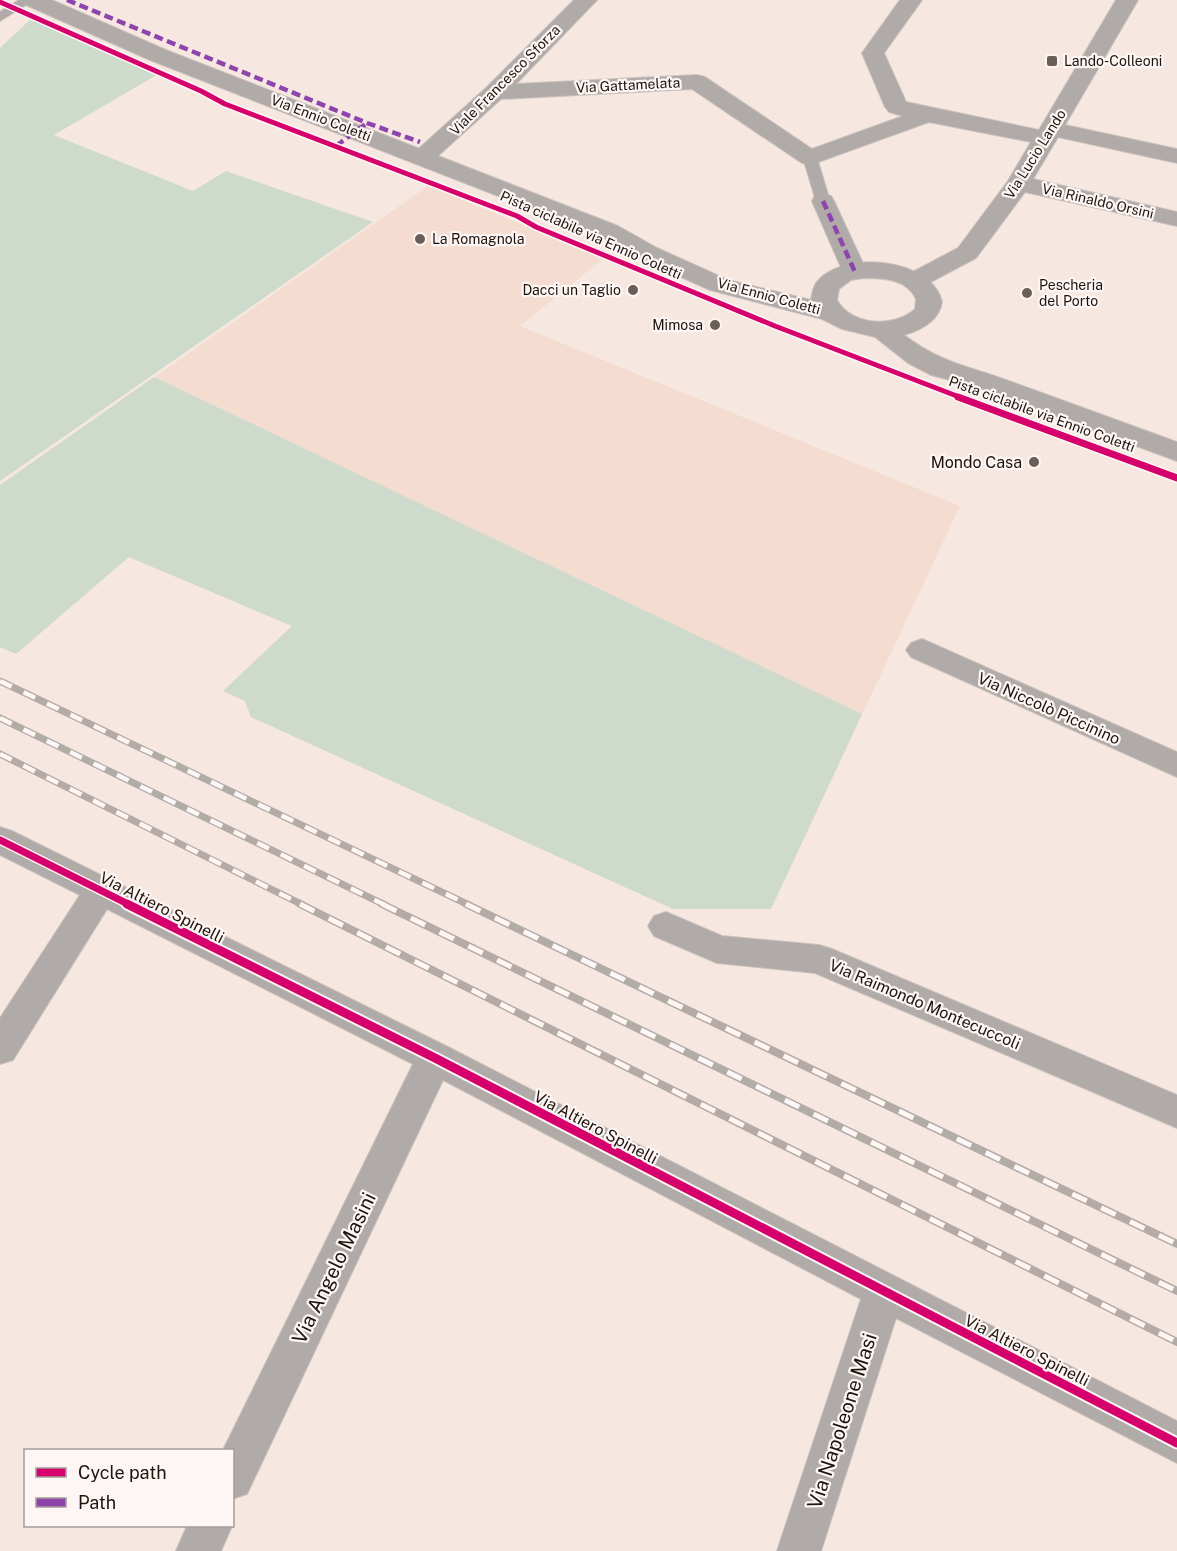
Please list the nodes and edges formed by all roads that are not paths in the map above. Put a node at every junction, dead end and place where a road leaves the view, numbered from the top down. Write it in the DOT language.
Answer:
graph roads {
  1 [pos="27,0"];
  2 [pos="34,0"];
  3 [pos="911,0"];
  4 [pos="1127,0"];
  5 [pos="579,1"];
  6 [pos="0,17"];
  7 [pos="495,92"];
  8 [pos="927,115"];
  9 [pos="1049,134"];
  10 [pos="1177,156"];
  11 [pos="422,158"];
  12 [pos="810,158"];
  13 [pos="1019,183"];
  14 [pos="823,201"];
  15 [pos="1177,219"];
  16 [pos="609,231"];
  17 [pos="844,276"];
  18 [pos="914,281"];
  19 [pos="831,313"];
  20 [pos="915,322"];
  21 [pos="882,330"];
  22 [pos="984,381"];
  23 [pos="1177,452"];
  24 [pos="922,650"];
  25 [pos="1177,765"];
  26 [pos="0,840"];
  27 [pos="100,892"];
  28 [pos="666,926"];
  29 [pos="0,1049"];
  30 [pos="435,1058"];
  31 [pos="1177,1112"];
  32 [pos="884,1292"];
  33 [pos="1177,1443"];
  34 [pos="234,1475"];
  35 [pos="210,1527"];
  36 [pos="198,1551"];
  37 [pos="799,1551"];
  1 -- 6 [label="lane"];
  2 -- 11 [label="street, Via Ennio Coletti"];
  3 -- 8 [label="street"];
  4 -- 9 [label="street, Via Lucio Lando"];
  5 -- 7 [label="street, Viale Francesco Sforza"];
  7 -- 11 [label="street, Viale Francesco Sforza"];
  7 -- 12 [label="street, Via Gattamelata"];
  8 -- 9 [label="street"];
  8 -- 12 [label="street"];
  9 -- 10 [label="street"];
  9 -- 13 [label="street, Via Lucio Lando"];
  11 -- 16 [label="street, Via Ennio Coletti"];
  12 -- 14 [label="lane"];
  13 -- 15 [label="street, Via Rinaldo Orsini"];
  13 -- 18 [label="street, Via Lucio Lando"];
  14 -- 17 [label="street"];
  16 -- 17 [label="street, Via Ennio Coletti"];
  16 -- 19 [label="street, Via Ennio Coletti"];
  17 -- 18 [label="street, Via Ennio Coletti"];
  17 -- 19 [label="street, Via Ennio Coletti"];
  18 -- 20 [label="street"];
  19 -- 21 [label="street, Via Ennio Coletti"];
  20 -- 21 [label="street, Via Ennio Coletti"];
  20 -- 22 [label="street, Via Ennio Coletti"];
  21 -- 22 [label="street, Via Ennio Coletti"];
  22 -- 23 [label="street, Via Ennio Coletti"];
  24 -- 25 [label="street, Via Niccolò Piccinino"];
  26 -- 27 [label="street, Via Altiero Spinelli"];
  27 -- 29 [label="street"];
  27 -- 30 [label="street, Via Altiero Spinelli"];
  28 -- 31 [label="street, Via Raimondo Montecuccoli"];
  30 -- 32 [label="street, Via Altiero Spinelli"];
  30 -- 34 [label="street, Via Angelo Masini"];
  32 -- 33 [label="street, Via Altiero Spinelli"];
  32 -- 37 [label="street, Via Napoleone Masi"];
  35 -- 36 [label="street"];
}
